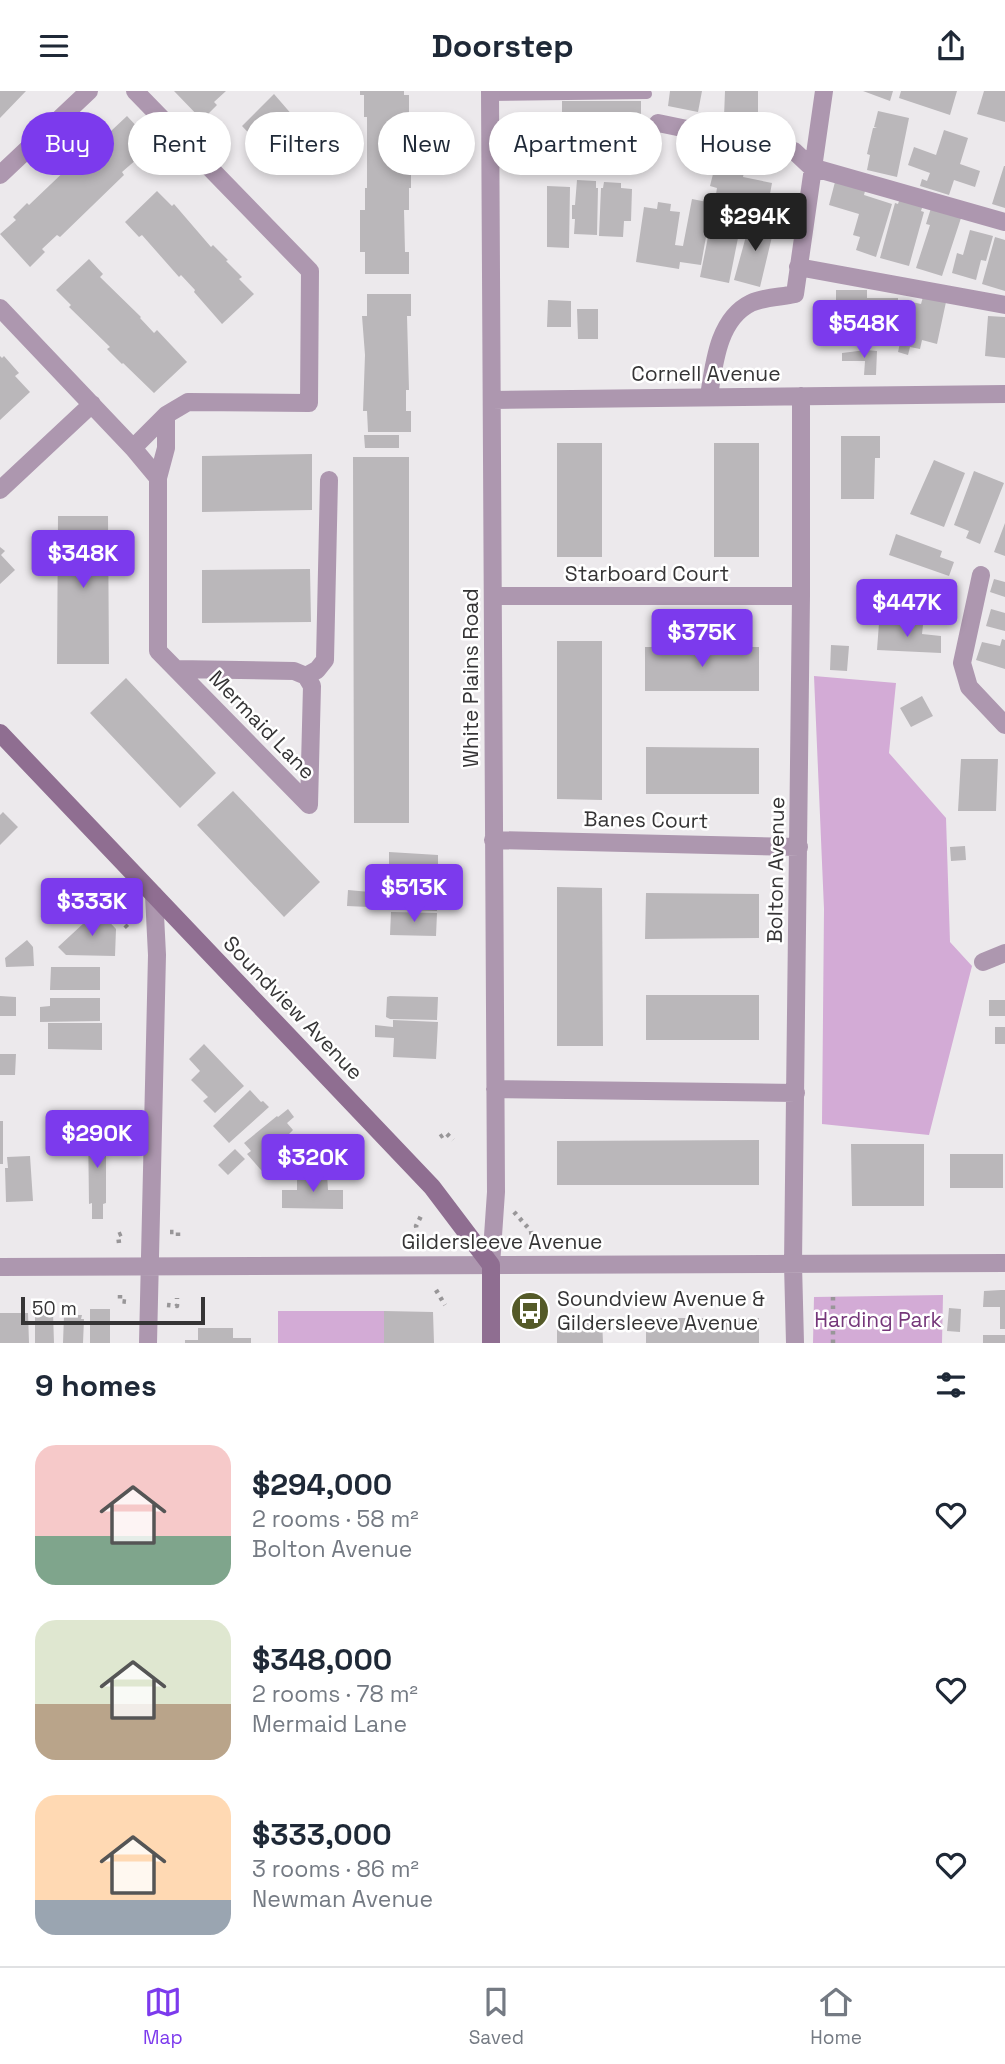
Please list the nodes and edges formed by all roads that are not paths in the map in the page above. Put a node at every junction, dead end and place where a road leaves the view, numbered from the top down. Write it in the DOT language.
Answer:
graph roads {
  1 [pos="89,91"];
  2 [pos="135,91"];
  3 [pos="824,91"];
  4 [pos="490,93"];
  5 [pos="646,94"];
  6 [pos="662,124"];
  7 [pos="811,167"];
  8 [pos="0,174"];
  9 [pos="1005,222"];
  10 [pos="798,267"];
  11 [pos="1005,305"];
  12 [pos="0,307"];
  13 [pos="1005,394"];
  14 [pos="709,396"];
  15 [pos="801,396"];
  16 [pos="492,400"];
  17 [pos="92,404"];
  18 [pos="166,415"];
  19 [pos="133,448"];
  20 [pos="158,478"];
  21 [pos="329,480"];
  22 [pos="0,490"];
  23 [pos="981,575"];
  24 [pos="494,596"];
  25 [pos="801,596"];
  26 [pos="176,669"];
  27 [pos="306,676"];
  28 [pos="1005,725"];
  29 [pos="0,733"];
  30 [pos="493,840"];
  31 [pos="799,847"];
  32 [pos="154,895"];
  33 [pos="1005,953"];
  34 [pos="983,962"];
  35 [pos="495,1089"];
  36 [pos="796,1093"];
  37 [pos="793,1263"];
  38 [pos="1005,1263"];
  39 [pos="491,1265"];
  40 [pos="0,1267"];
  41 [pos="148,1267"];
  42 [pos="148,1343"];
  43 [pos="491,1343"];
  44 [pos="795,1343"];
  1 -- 8 [label="street"];
  2 -- 18 [label="street"];
  3 -- 7 [label="street"];
  4 -- 5 [label="lane"];
  4 -- 16 [label="street, White Plains Road"];
  6 -- 7 [label="street"];
  7 -- 9 [label="street"];
  7 -- 10 [label="street"];
  10 -- 11 [label="street"];
  10 -- 14 [label="street"];
  12 -- 17 [label="street"];
  13 -- 15 [label="street, Cornell Avenue"];
  14 -- 15 [label="street, Cornell Avenue"];
  14 -- 16 [label="street, Cornell Avenue"];
  15 -- 25 [label="street, Bolton Avenue"];
  16 -- 24 [label="street, White Plains Road"];
  17 -- 19 [label="street"];
  17 -- 22 [label="street"];
  18 -- 19 [label="street"];
  18 -- 20 [label="street, Mermaid Lane"];
  19 -- 20 [label="street"];
  20 -- 26 [label="street, Mermaid Lane"];
  21 -- 27 [label="street"];
  23 -- 28 [label="street"];
  24 -- 25 [label="street, Starboard Court"];
  24 -- 30 [label="street, White Plains Road"];
  25 -- 31 [label="street, Bolton Avenue"];
  26 -- 27 [label="street, Mermaid Lane"];
  26 -- 27 [label="street, Mermaid Lane"];
  29 -- 32 [label="main road, Soundview Avenue"];
  30 -- 31 [label="street, Banes Court"];
  30 -- 35 [label="street, White Plains Road"];
  31 -- 36 [label="street, Bolton Avenue"];
  32 -- 39 [label="main road, Soundview Avenue"];
  32 -- 41 [label="street"];
  33 -- 34 [label="street"];
  35 -- 36 [label="street"];
  35 -- 39 [label="street, White Plains Road"];
  36 -- 37 [label="street, Bolton Avenue"];
  37 -- 38 [label="street, Gildersleeve Avenue"];
  37 -- 39 [label="street, Gildersleeve Avenue"];
  37 -- 44 [label="street, Bolton Avenue"];
  39 -- 41 [label="street, Gildersleeve Avenue"];
  39 -- 43 [label="main road"];
  40 -- 41 [label="street, Gildersleeve Avenue"];
  41 -- 42 [label="street"];
}
